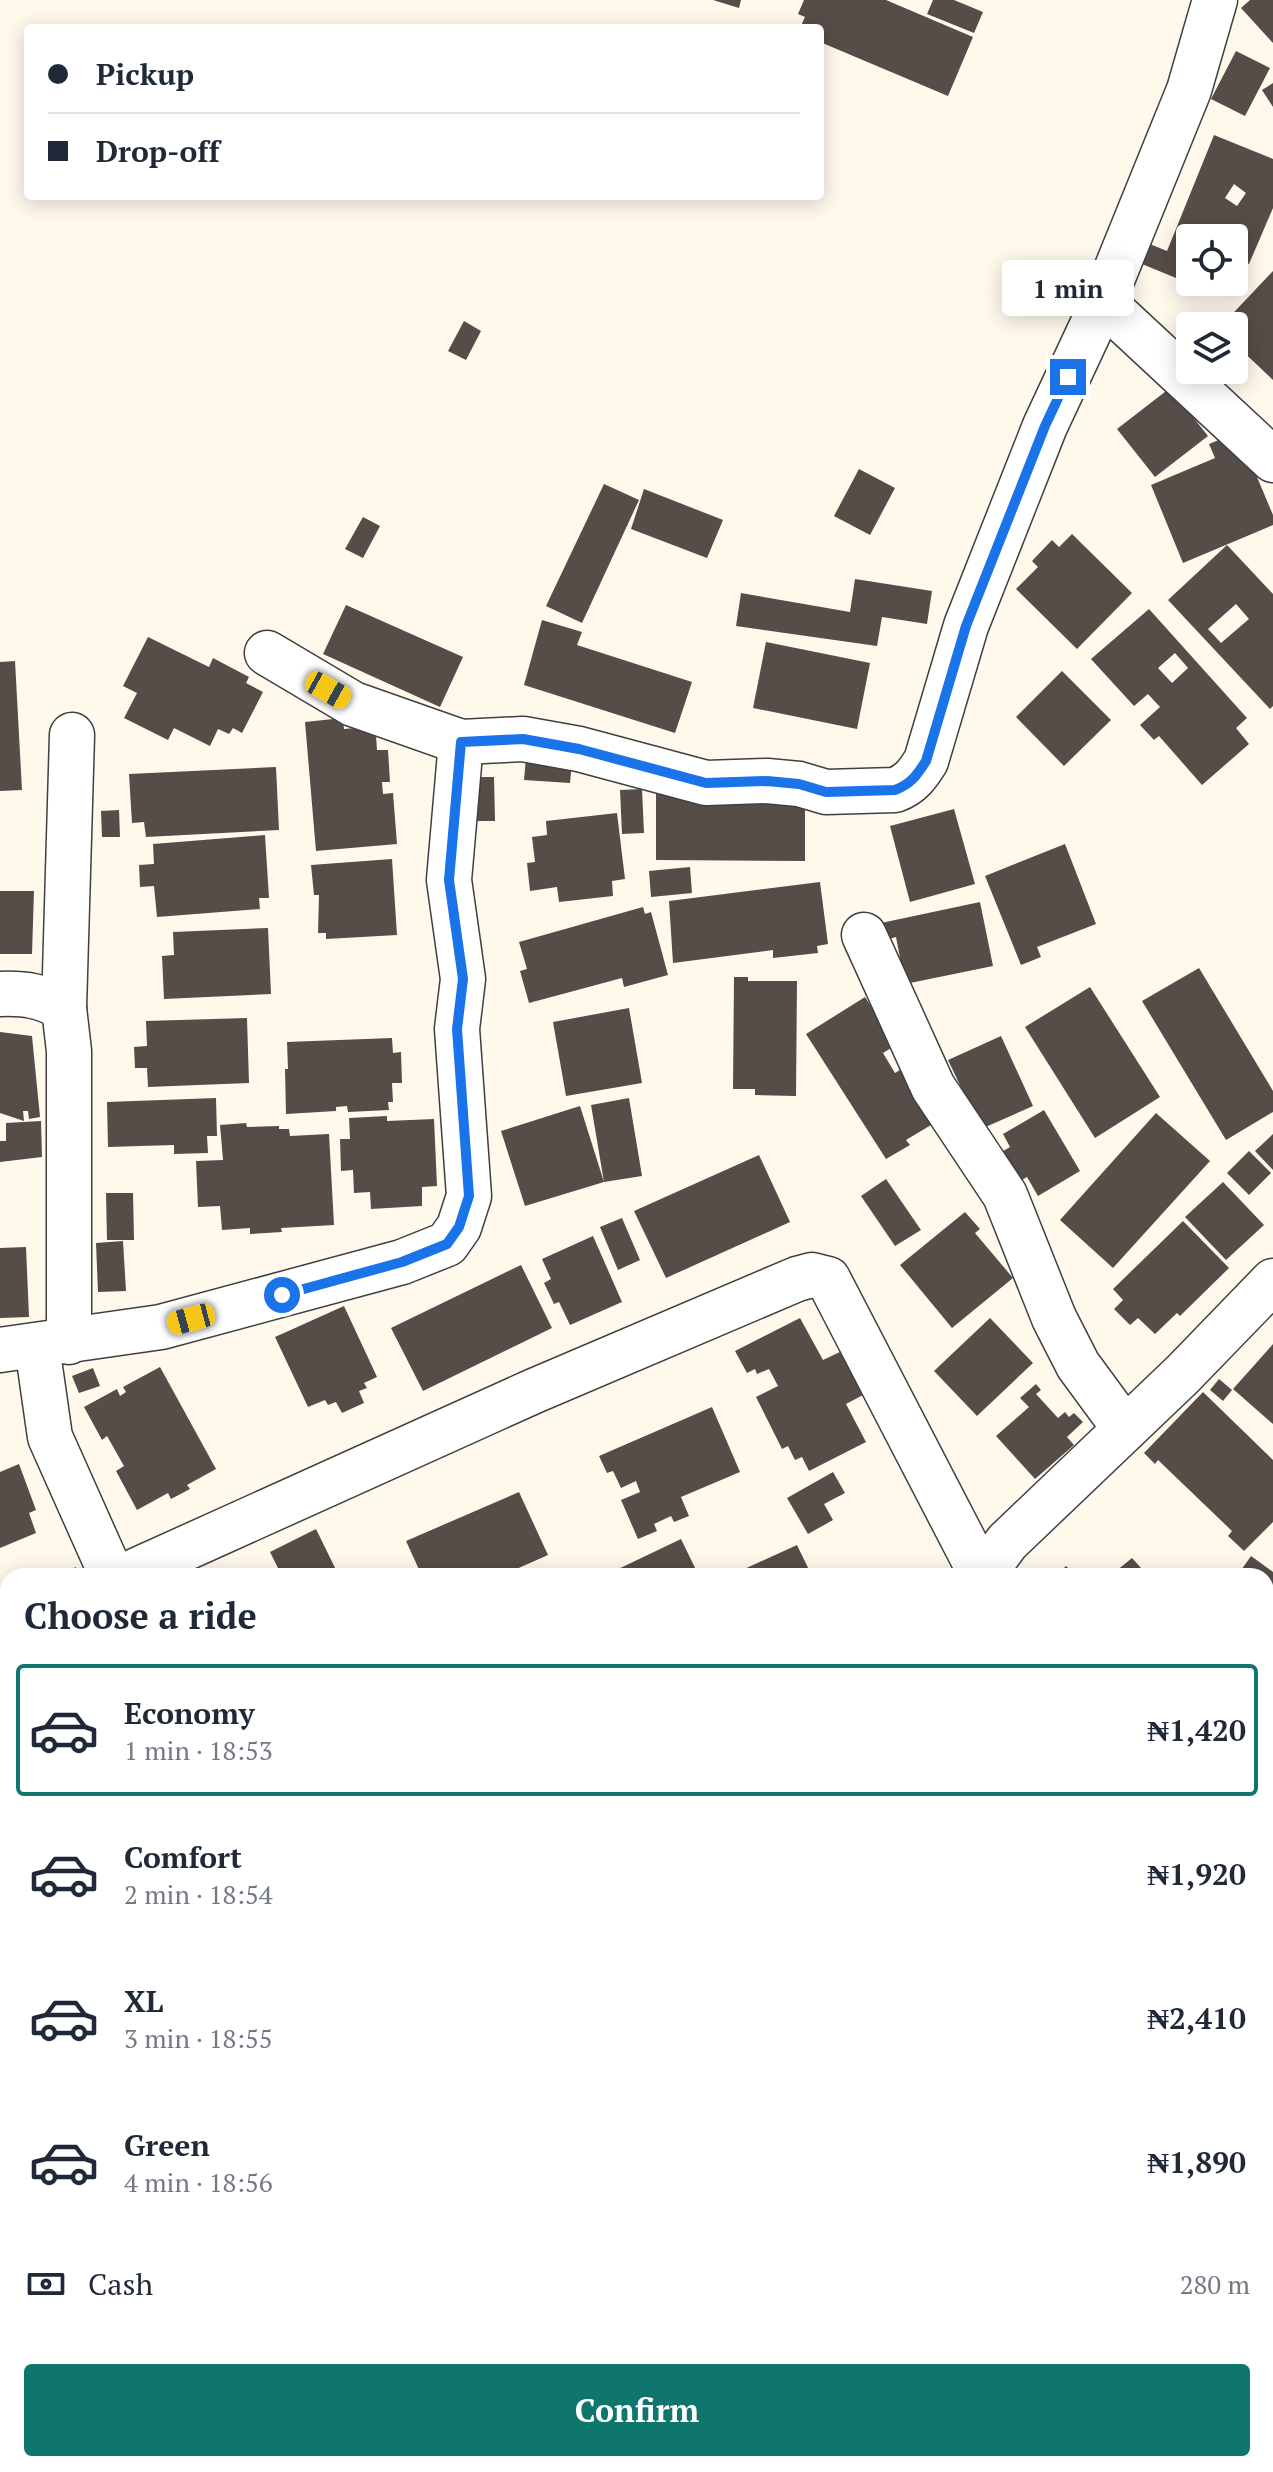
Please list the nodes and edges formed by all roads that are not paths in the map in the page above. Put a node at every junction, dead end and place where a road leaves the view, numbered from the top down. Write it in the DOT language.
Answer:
graph roads {
  1 [pos="1215,0"];
  2 [pos="1103,302"];
  3 [pos="1273,460"];
  4 [pos="267,653"];
  5 [pos="72,735"];
  6 [pos="461,742"];
  7 [pos="864,935"];
  8 [pos="0,994"];
  9 [pos="64,1008"];
  10 [pos="1273,1281"];
  11 [pos="35,1346"];
  12 [pos="1125,1429"];
  13 [pos="108,1568"];
  14 [pos="142,1568"];
  15 [pos="978,1568"];
  16 [pos="988,1568"];
  1 -- 2 [label="street"];
  2 -- 3 [label="street"];
  2 -- 6 [label="street"];
  4 -- 6 [label="street"];
  5 -- 9 [label="street"];
  6 -- 11 [label="street"];
  7 -- 12 [label="street"];
  8 -- 9 [label="street"];
  9 -- 11 [label="street"];
  10 -- 12 [label="street"];
  11 -- 13 [label="street"];
  12 -- 16 [label="street"];
  14 -- 15 [label="street"];
}
